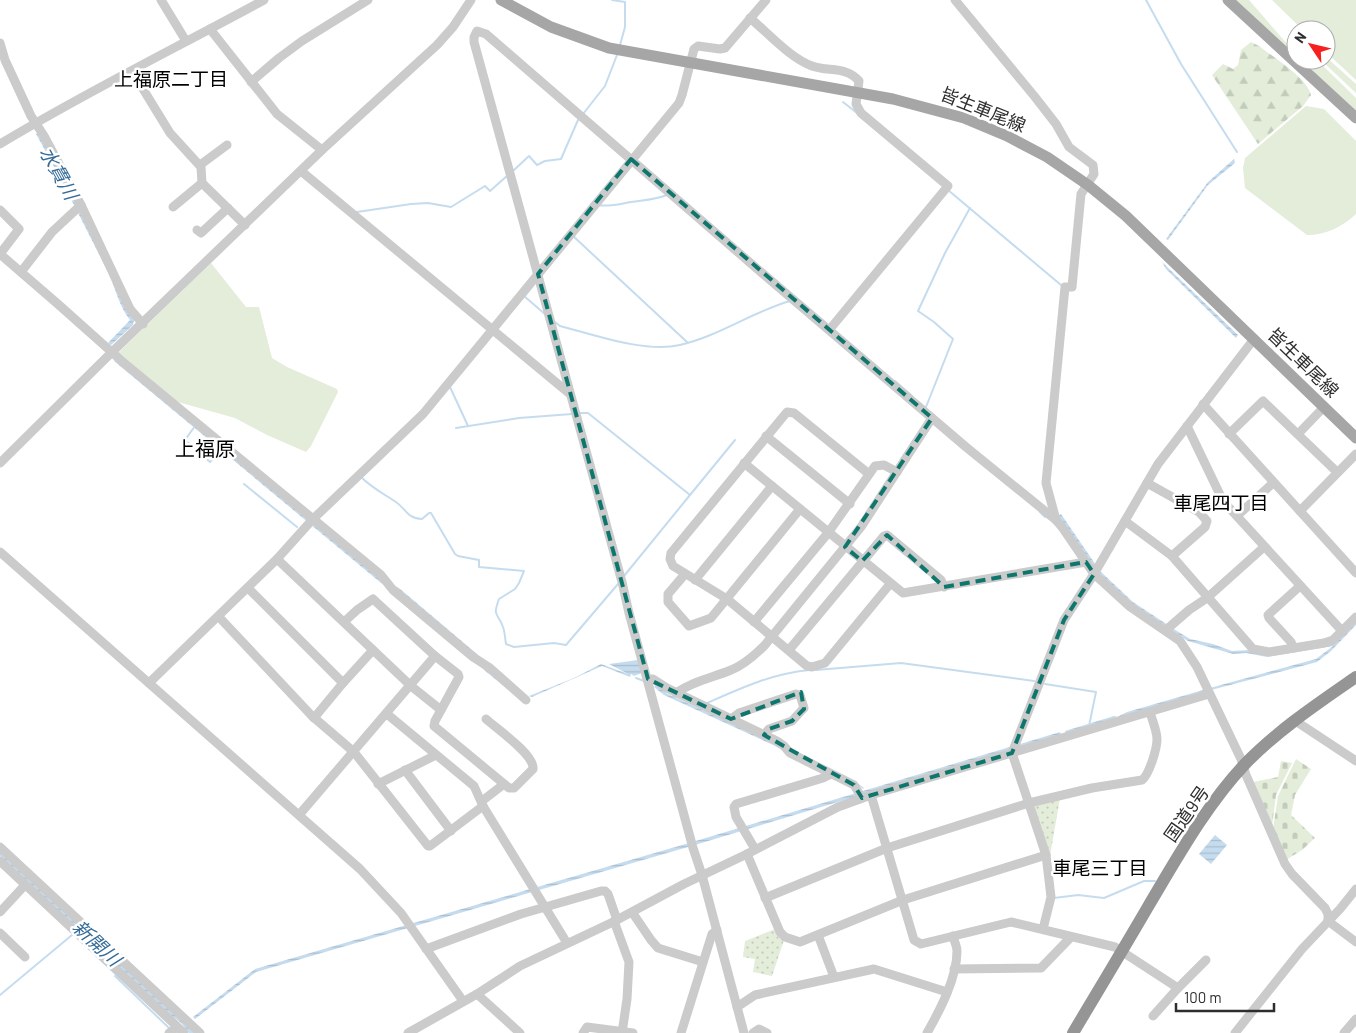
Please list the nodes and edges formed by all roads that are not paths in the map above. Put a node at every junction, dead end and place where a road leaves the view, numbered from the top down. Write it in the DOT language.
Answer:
graph roads {
  1 [pos="161,0"];
  2 [pos="264,0"];
  3 [pos="368,0"];
  4 [pos="471,0"];
  5 [pos="501,0"];
  6 [pos="766,0"];
  7 [pos="955,0"];
  8 [pos="1228,0"];
  9 [pos="750,18"];
  10 [pos="210,29"];
  11 [pos="186,41"];
  12 [pos="0,44"];
  13 [pos="691,63"];
  14 [pos="132,71"];
  15 [pos="251,82"];
  16 [pos="856,92"];
  17 [pos="1356,118"];
  18 [pos="36,123"];
  19 [pos="0,144"];
  20 [pos="226,145"];
  21 [pos="322,150"];
  22 [pos="631,159"];
  23 [pos="200,165"];
  24 [pos="301,171"];
  25 [pos="202,182"];
  26 [pos="1088,184"];
  27 [pos="78,207"];
  28 [pos="173,207"];
  29 [pos="228,208"];
  30 [pos="0,210"];
  31 [pos="244,225"];
  32 [pos="197,230"];
  33 [pos="0,254"];
  34 [pos="22,272"];
  35 [pos="538,274"];
  36 [pos="142,324"];
  37 [pos="830,329"];
  38 [pos="492,330"];
  39 [pos="1254,339"];
  40 [pos="112,352"];
  41 [pos="570,394"];
  42 [pos="1203,404"];
  43 [pos="1324,408"];
  44 [pos="932,418"];
  45 [pos="1187,426"];
  46 [pos="1229,434"];
  47 [pos="1298,434"];
  48 [pos="766,436"];
  49 [pos="1356,438"];
  50 [pos="1356,454"];
  51 [pos="0,463"];
  52 [pos="744,463"];
  53 [pos="898,472"];
  54 [pos="1337,472"];
  55 [pos="869,474"];
  56 [pos="1273,482"];
  57 [pos="1147,483"];
  58 [pos="772,486"];
  59 [pos="850,504"];
  60 [pos="800,509"];
  61 [pos="1300,511"];
  62 [pos="1237,516"];
  63 [pos="1056,520"];
  64 [pos="313,521"];
  65 [pos="1125,521"];
  66 [pos="828,532"];
  67 [pos="845,547"];
  68 [pos="1264,547"];
  69 [pos="0,552"];
  70 [pos="1172,556"];
  71 [pos="277,559"];
  72 [pos="862,561"];
  73 [pos="1086,562"];
  74 [pos="1096,570"];
  75 [pos="1356,573"];
  76 [pos="684,574"];
  77 [pos="696,580"];
  78 [pos="890,584"];
  79 [pos="1300,586"];
  80 [pos="944,587"];
  81 [pos="248,588"];
  82 [pos="1207,598"];
  83 [pos="727,599"];
  84 [pos="219,617"];
  85 [pos="1356,617"];
  86 [pos="344,622"];
  87 [pos="754,622"];
  88 [pos="1166,630"];
  89 [pos="1343,632"];
  90 [pos="772,636"];
  91 [pos="1293,647"];
  92 [pos="373,650"];
  93 [pos="789,650"];
  94 [pos="435,656"];
  95 [pos="1356,677"];
  96 [pos="648,680"];
  97 [pos="149,683"];
  98 [pos="343,683"];
  99 [pos="411,686"];
  100 [pos="1207,690"];
  101 [pos="676,693"];
  102 [pos="526,700"];
  103 [pos="441,710"];
  104 [pos="1150,712"];
  105 [pos="387,714"];
  106 [pos="314,718"];
  107 [pos="486,719"];
  108 [pos="731,719"];
  109 [pos="1294,720"];
  110 [pos="764,735"];
  111 [pos="354,752"];
  112 [pos="1012,753"];
  113 [pos="436,755"];
  114 [pos="1356,761"];
  115 [pos="1244,766"];
  116 [pos="405,770"];
  117 [pos="831,774"];
  118 [pos="378,784"];
  119 [pos="504,784"];
  120 [pos="864,795"];
  121 [pos="482,803"];
  122 [pos="1029,803"];
  123 [pos="299,815"];
  124 [pos="451,831"];
  125 [pos="0,847"];
  126 [pos="887,848"];
  127 [pos="755,849"];
  128 [pos="747,854"];
  129 [pos="1046,855"];
  130 [pos="0,861"];
  131 [pos="702,875"];
  132 [pos="25,885"];
  133 [pos="1356,890"];
  134 [pos="765,898"];
  135 [pos="903,900"];
  136 [pos="545,907"];
  137 [pos="0,912"];
  138 [pos="632,912"];
  139 [pos="615,920"];
  140 [pos="1328,921"];
  141 [pos="717,930"];
  142 [pos="1043,930"];
  143 [pos="0,934"];
  144 [pos="818,935"];
  145 [pos="953,936"];
  146 [pos="1071,937"];
  147 [pos="1356,942"];
  148 [pos="567,943"];
  149 [pos="426,949"];
  150 [pos="1122,951"];
  151 [pos="25,957"];
  152 [pos="1206,960"];
  153 [pos="703,962"];
  154 [pos="954,969"];
  155 [pos="834,977"];
  156 [pos="1178,988"];
  157 [pos="947,992"];
  158 [pos="477,994"];
  159 [pos="463,1001"];
  160 [pos="736,1007"];
  161 [pos="1153,1016"];
  162 [pos="1356,1019"];
  163 [pos="180,1024"];
  164 [pos="622,1032"];
  165 [pos="169,1033"];
  166 [pos="200,1033"];
  167 [pos="408,1033"];
  168 [pos="520,1033"];
  169 [pos="583,1033"];
  170 [pos="634,1033"];
  171 [pos="680,1033"];
  172 [pos="744,1033"];
  173 [pos="753,1033"];
  174 [pos="767,1033"];
  175 [pos="927,1033"];
  176 [pos="1073,1033"];
  177 [pos="1235,1033"];
  178 [pos="1344,1033"];
  1 -- 11 [label="street"];
  2 -- 10 [label="street"];
  3 -- 15 [label="street"];
  4 -- 21 [label="street"];
  5 -- 13 [label="main road, 皆生車尾線"];
  6 -- 9 [label="street"];
  7 -- 26 [label="street"];
  8 -- 17 [label="main road"];
  9 -- 13 [label="street"];
  9 -- 16 [label="street"];
  10 -- 11 [label="street"];
  10 -- 15 [label="street"];
  11 -- 14 [label="street"];
  12 -- 18 [label="street"];
  13 -- 16 [label="main road, 皆生車尾線"];
  13 -- 22 [label="street"];
  14 -- 18 [label="street"];
  14 -- 23 [label="street"];
  15 -- 21 [label="street"];
  16 -- 26 [label="main road, 皆生車尾線"];
  16 -- 37 [label="street"];
  18 -- 19 [label="street"];
  18 -- 27 [label="street"];
  20 -- 23 [label="street"];
  21 -- 24 [label="street"];
  22 -- 35 [label="street"];
  22 -- 35 [label="street"];
  22 -- 37 [label="street"];
  23 -- 25 [label="street"];
  24 -- 31 [label="street"];
  24 -- 38 [label="street"];
  25 -- 28 [label="street"];
  25 -- 29 [label="street"];
  26 -- 39 [label="main road, 皆生車尾線"];
  26 -- 63 [label="street"];
  27 -- 34 [label="street"];
  27 -- 36 [label="street"];
  29 -- 31 [label="street"];
  29 -- 32 [label="street"];
  30 -- 33 [label="street"];
  31 -- 36 [label="street"];
  33 -- 34 [label="street"];
  34 -- 40 [label="street"];
  35 -- 38 [label="street"];
  35 -- 41 [label="street"];
  36 -- 40 [label="street"];
  37 -- 44 [label="street"];
  38 -- 41 [label="street"];
  38 -- 64 [label="street"];
  39 -- 42 [label="street"];
  39 -- 43 [label="main road, 皆生車尾線"];
  40 -- 51 [label="street"];
  40 -- 64 [label="street"];
  41 -- 96 [label="street"];
  42 -- 45 [label="street"];
  42 -- 46 [label="street"];
  43 -- 47 [label="street"];
  43 -- 49 [label="main road, 皆生車尾線"];
  44 -- 53 [label="street"];
  44 -- 63 [label="street"];
  45 -- 57 [label="street"];
  45 -- 62 [label="street"];
  46 -- 47 [label="street"];
  46 -- 56 [label="street"];
  47 -- 54 [label="street"];
  48 -- 52 [label="street"];
  48 -- 55 [label="street"];
  48 -- 59 [label="street"];
  50 -- 54 [label="street"];
  52 -- 58 [label="street"];
  52 -- 76 [label="street"];
  53 -- 55 [label="street"];
  53 -- 67 [label="street"];
  54 -- 61 [label="street"];
  55 -- 59 [label="street"];
  56 -- 61 [label="street"];
  56 -- 62 [label="street"];
  57 -- 65 [label="street"];
  57 -- 70 [label="street"];
  58 -- 60 [label="street"];
  58 -- 77 [label="street"];
  59 -- 66 [label="street"];
  60 -- 66 [label="street"];
  60 -- 83 [label="street"];
  61 -- 75 [label="street"];
  62 -- 68 [label="street"];
  63 -- 73 [label="street"];
  64 -- 71 [label="street"];
  64 -- 102 [label="street"];
  65 -- 70 [label="street"];
  65 -- 74 [label="street"];
  66 -- 67 [label="street"];
  66 -- 87 [label="street"];
  67 -- 72 [label="street"];
  67 -- 90 [label="street"];
  68 -- 79 [label="street"];
  68 -- 82 [label="street"];
  69 -- 97 [label="street"];
  70 -- 82 [label="street"];
  71 -- 81 [label="street"];
  71 -- 86 [label="street"];
  72 -- 78 [label="street"];
  72 -- 80 [label="street"];
  72 -- 93 [label="street"];
  73 -- 74 [label="street"];
  73 -- 80 [label="street"];
  74 -- 88 [label="street"];
  74 -- 112 [label="street"];
  76 -- 77 [label="street"];
  76 -- 83 [label="street"];
  77 -- 83 [label="street"];
  78 -- 80 [label="street"];
  78 -- 93 [label="street"];
  79 -- 89 [label="street"];
  79 -- 91 [label="street"];
  81 -- 84 [label="street"];
  81 -- 98 [label="street"];
  82 -- 88 [label="street"];
  82 -- 91 [label="street"];
  83 -- 87 [label="street"];
  84 -- 97 [label="street"];
  84 -- 106 [label="street"];
  85 -- 89 [label="street"];
  86 -- 92 [label="street"];
  86 -- 94 [label="street"];
  87 -- 90 [label="street"];
  88 -- 100 [label="street"];
  89 -- 91 [label="street"];
  90 -- 93 [label="street"];
  90 -- 101 [label="street"];
  92 -- 98 [label="street"];
  92 -- 99 [label="street"];
  94 -- 99 [label="street"];
  94 -- 103 [label="street"];
  95 -- 109 [label="highway, 国道9号"];
  96 -- 101 [label="street"];
  96 -- 131 [label="street"];
  97 -- 123 [label="street"];
  98 -- 106 [label="street"];
  99 -- 103 [label="street"];
  99 -- 105 [label="street"];
  100 -- 104 [label="street"];
  100 -- 115 [label="street"];
  101 -- 108 [label="street"];
  103 -- 119 [label="street"];
  104 -- 112 [label="street"];
  104 -- 122 [label="street"];
  105 -- 111 [label="street"];
  105 -- 113 [label="street"];
  106 -- 111 [label="street"];
  107 -- 119 [label="street"];
  108 -- 110 [label="street"];
  108 -- 110 [label="street"];
  109 -- 114 [label="street"];
  109 -- 115 [label="highway, 国道9号"];
  110 -- 117 [label="street"];
  111 -- 118 [label="street"];
  111 -- 123 [label="street"];
  112 -- 120 [label="street"];
  112 -- 122 [label="street"];
  113 -- 116 [label="street"];
  113 -- 121 [label="street"];
  115 -- 140 [label="street"];
  115 -- 150 [label="highway, 国道9号"];
  116 -- 118 [label="street"];
  116 -- 124 [label="street"];
  117 -- 120 [label="street"];
  117 -- 127 [label="street"];
  118 -- 124 [label="street"];
  119 -- 121 [label="street"];
  120 -- 126 [label="street"];
  120 -- 127 [label="street"];
  121 -- 124 [label="street"];
  121 -- 136 [label="street"];
  122 -- 126 [label="street"];
  122 -- 129 [label="street"];
  123 -- 149 [label="street"];
  125 -- 163 [label="street"];
  126 -- 134 [label="street"];
  126 -- 135 [label="street"];
  127 -- 128 [label="street"];
  128 -- 131 [label="street"];
  128 -- 134 [label="street"];
  129 -- 135 [label="street"];
  129 -- 142 [label="street"];
  130 -- 132 [label="street"];
  131 -- 138 [label="street"];
  131 -- 141 [label="street"];
  132 -- 137 [label="street"];
  132 -- 163 [label="street"];
  133 -- 140 [label="street"];
  134 -- 144 [label="street"];
  135 -- 144 [label="street"];
  135 -- 145 [label="street"];
  136 -- 139 [label="street"];
  136 -- 148 [label="street"];
  136 -- 149 [label="street"];
  138 -- 139 [label="street"];
  138 -- 153 [label="street"];
  139 -- 148 [label="street"];
  139 -- 164 [label="street"];
  140 -- 147 [label="street"];
  140 -- 177 [label="street"];
  141 -- 153 [label="street"];
  141 -- 160 [label="street"];
  142 -- 145 [label="street"];
  142 -- 146 [label="street"];
  143 -- 151 [label="street"];
  144 -- 155 [label="street"];
  145 -- 154 [label="street"];
  146 -- 150 [label="street"];
  146 -- 154 [label="street"];
  148 -- 158 [label="street"];
  149 -- 159 [label="street"];
  150 -- 156 [label="street"];
  150 -- 176 [label="highway, 国道9号"];
  152 -- 156 [label="street"];
  153 -- 171 [label="street"];
  154 -- 157 [label="street"];
  155 -- 157 [label="street"];
  155 -- 160 [label="street"];
  156 -- 161 [label="street"];
  157 -- 175 [label="street"];
  158 -- 159 [label="street"];
  158 -- 168 [label="street"];
  159 -- 167 [label="street"];
  160 -- 172 [label="street"];
  162 -- 178 [label="street"];
  163 -- 165 [label="street"];
  163 -- 166 [label="street"];
  164 -- 169 [label="street"];
  164 -- 170 [label="street"];
  173 -- 174 [label="street"];
}
